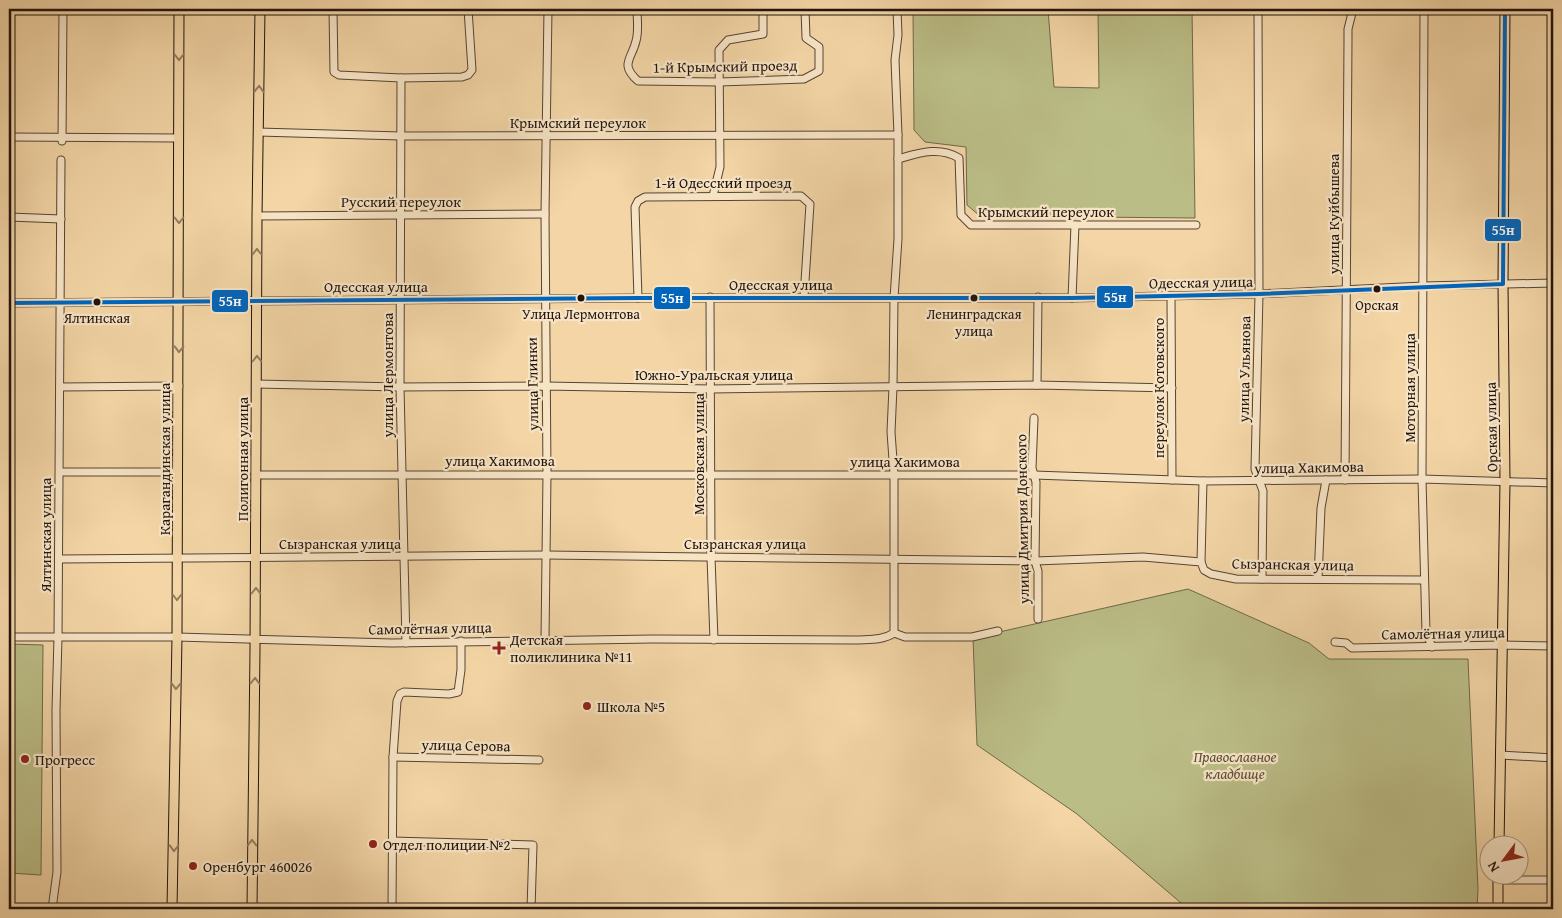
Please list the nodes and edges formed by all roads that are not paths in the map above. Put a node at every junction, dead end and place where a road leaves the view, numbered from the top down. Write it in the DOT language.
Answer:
graph roads {
  1 [pos="63,9"];
  2 [pos="179,9"];
  3 [pos="260,9"];
  4 [pos="333,9"];
  5 [pos="468,9"];
  6 [pos="548,9"];
  7 [pos="637,9"];
  8 [pos="763,9"];
  9 [pos="805,9"];
  10 [pos="897,9"];
  11 [pos="1258,9"];
  12 [pos="1353,9"];
  13 [pos="1424,9"];
  14 [pos="1505,9"];
  15 [pos="400,78"];
  16 [pos="719,82"];
  17 [pos="258,132"];
  18 [pos="546,135"];
  19 [pos="898,135"];
  20 [pos="401,136"];
  21 [pos="720,136"];
  22 [pos="9,137"];
  23 [pos="179,138"];
  24 [pos="62,139"];
  25 [pos="898,159"];
  26 [pos="61,160"];
  27 [pos="713,196"];
  28 [pos="545,214"];
  29 [pos="402,215"];
  30 [pos="257,216"];
  31 [pos="9,217"];
  32 [pos="61,219"];
  33 [pos="1075,225"];
  34 [pos="1196,225"];
  35 [pos="1553,283"];
  36 [pos="1503,284"];
  37 [pos="1423,286"];
  38 [pos="1346,290"];
  39 [pos="1259,294"];
  40 [pos="1171,296"];
  41 [pos="710,297"];
  42 [pos="804,297"];
  43 [pos="1038,297"];
  44 [pos="545,298"];
  45 [pos="638,298"];
  46 [pos="894,298"];
  47 [pos="1072,298"];
  48 [pos="401,299"];
  49 [pos="257,300"];
  50 [pos="179,301"];
  51 [pos="9,302"];
  52 [pos="61,303"];
  53 [pos="256,384"];
  54 [pos="179,386"];
  55 [pos="400,386"];
  56 [pos="546,386"];
  57 [pos="1037,386"];
  58 [pos="60,387"];
  59 [pos="893,387"];
  60 [pos="1172,388"];
  61 [pos="711,389"];
  62 [pos="1034,418"];
  63 [pos="60,472"];
  64 [pos="178,472"];
  65 [pos="402,474"];
  66 [pos="547,474"];
  67 [pos="712,474"];
  68 [pos="894,474"];
  69 [pos="256,475"];
  70 [pos="1034,475"];
  71 [pos="1422,479"];
  72 [pos="1172,480"];
  73 [pos="1326,480"];
  74 [pos="1345,480"];
  75 [pos="1203,481"];
  76 [pos="1259,481"];
  77 [pos="1505,482"];
  78 [pos="1553,483"];
  79 [pos="546,555"];
  80 [pos="711,556"];
  81 [pos="177,557"];
  82 [pos="256,557"];
  83 [pos="404,557"];
  84 [pos="59,558"];
  85 [pos="895,558"];
  86 [pos="1035,561"];
  87 [pos="1201,562"];
  88 [pos="1262,579"];
  89 [pos="1318,579"];
  90 [pos="1424,580"];
  91 [pos="1038,619"];
  92 [pos="998,631"];
  93 [pos="894,633"];
  94 [pos="9,637"];
  95 [pos="58,637"];
  96 [pos="177,637"];
  97 [pos="256,640"];
  98 [pos="545,640"];
  99 [pos="714,640"];
  100 [pos="461,641"];
  101 [pos="1335,642"];
  102 [pos="406,643"];
  103 [pos="1502,645"];
  104 [pos="1553,646"];
  105 [pos="1432,647"];
  106 [pos="1500,755"];
  107 [pos="393,757"];
  108 [pos="1553,758"];
  109 [pos="539,760"];
  110 [pos="1499,836"];
  111 [pos="392,841"];
  112 [pos="1530,879"];
  113 [pos="1553,880"];
  114 [pos="1498,886"];
  115 [pos="52,909"];
  116 [pos="172,909"];
  117 [pos="252,909"];
  118 [pos="392,909"];
  119 [pos="531,909"];
  120 [pos="1498,909"];
  1 -- 24 [label="street"];
  2 -- 23 [label="main road, Карагандинская улица, one-way"];
  17 -- 3 [label="main road, Полигонная улица, one-way"];
  4 -- 15 [label="street"];
  5 -- 15 [label="street"];
  6 -- 18 [label="street, улица Глинки"];
  7 -- 16 [label="street, 1-й Крымский проезд"];
  8 -- 16 [label="street"];
  9 -- 16 [label="street, 1-й Крымский проезд"];
  10 -- 19 [label="street"];
  11 -- 39 [label="street, улица Ульянова"];
  12 -- 38 [label="street, улица Куйбышева"];
  13 -- 37 [label="street, Моторная улица"];
  14 -- 36 [label="main road, Орская улица"];
  15 -- 20 [label="street, улица Лермонтова"];
  16 -- 21 [label="street"];
  17 -- 20 [label="street, Крымский переулок"];
  17 -- 30 [label="main road, Полигонная улица"];
  18 -- 20 [label="street, Крымский переулок"];
  18 -- 21 [label="street, Крымский переулок"];
  18 -- 28 [label="street, улица Глинки"];
  19 -- 21 [label="street, Крымский переулок"];
  19 -- 25 [label="street"];
  20 -- 29 [label="street, улица Лермонтова"];
  21 -- 27 [label="street"];
  22 -- 24 [label="street"];
  23 -- 24 [label="street"];
  23 -- 50 [label="main road, Карагандинская улица, one-way"];
  25 -- 33 [label="street, Крымский переулок"];
  25 -- 46 [label="street"];
  26 -- 32 [label="street, Ялтинская улица"];
  27 -- 42 [label="street, 1-й Одесский проезд"];
  27 -- 45 [label="street, 1-й Одесский проезд"];
  28 -- 29 [label="street, Русский переулок"];
  28 -- 44 [label="street, улица Глинки"];
  29 -- 30 [label="street, Русский переулок"];
  29 -- 48 [label="street, улица Лермонтова"];
  49 -- 30 [label="main road, Полигонная улица, one-way"];
  31 -- 32 [label="street"];
  32 -- 52 [label="street, Ялтинская улица"];
  33 -- 34 [label="street, Крымский переулок"];
  33 -- 47 [label="street"];
  35 -- 36 [label="street, Одесская улица"];
  36 -- 37 [label="street, Одесская улица"];
  36 -- 77 [label="main road, Орская улица"];
  37 -- 38 [label="street, Одесская улица"];
  37 -- 71 [label="street, Моторная улица"];
  38 -- 39 [label="street, Одесская улица"];
  38 -- 74 [label="street, улица Куйбышева"];
  39 -- 40 [label="street, Одесская улица"];
  39 -- 76 [label="street, улица Ульянова"];
  40 -- 47 [label="street, Одесская улица"];
  40 -- 60 [label="street, переулок Котовского"];
  41 -- 42 [label="street, Одесская улица"];
  41 -- 45 [label="street, Одесская улица"];
  41 -- 61 [label="street, Московская улица"];
  42 -- 46 [label="street, Одесская улица"];
  43 -- 46 [label="street, Одесская улица"];
  43 -- 47 [label="street, Одесская улица"];
  43 -- 57 [label="street"];
  44 -- 45 [label="street, Одесская улица"];
  44 -- 48 [label="street, Одесская улица"];
  44 -- 56 [label="street, улица Глинки"];
  46 -- 59 [label="street"];
  48 -- 49 [label="street, Одесская улица"];
  48 -- 55 [label="street, улица Лермонтова"];
  49 -- 50 [label="street, Одесская улица"];
  53 -- 49 [label="main road, Полигонная улица, one-way"];
  50 -- 52 [label="street, Одесская улица"];
  50 -- 54 [label="main road, Карагандинская улица, one-way"];
  51 -- 52 [label="street, Одесская улица"];
  52 -- 58 [label="street, Ялтинская улица"];
  53 -- 55 [label="street, Южно-Уральская улица"];
  53 -- 69 [label="main road, Полигонная улица"];
  54 -- 58 [label="street"];
  54 -- 64 [label="main road, Карагандинская улица"];
  55 -- 56 [label="street, Южно-Уральская улица"];
  55 -- 65 [label="street, улица Лермонтова"];
  56 -- 61 [label="street, Южно-Уральская улица"];
  56 -- 66 [label="street, улица Глинки"];
  57 -- 59 [label="street, Южно-Уральская улица"];
  57 -- 60 [label="street, Южно-Уральская улица"];
  58 -- 63 [label="street, Ялтинская улица"];
  59 -- 61 [label="street, Южно-Уральская улица"];
  59 -- 68 [label="street"];
  60 -- 72 [label="street, переулок Котовского"];
  61 -- 67 [label="street, Московская улица"];
  62 -- 70 [label="street, улица Дмитрия Донского"];
  63 -- 64 [label="street"];
  63 -- 84 [label="street, Ялтинская улица"];
  64 -- 81 [label="main road, Карагандинская улица"];
  65 -- 66 [label="street, улица Хакимова"];
  65 -- 69 [label="street, улица Хакимова"];
  65 -- 83 [label="street, улица Лермонтова"];
  66 -- 67 [label="street, улица Хакимова"];
  66 -- 79 [label="street, улица Глинки"];
  67 -- 68 [label="street, улица Хакимова"];
  67 -- 80 [label="street, Московская улица"];
  68 -- 70 [label="street, улица Хакимова"];
  68 -- 85 [label="street"];
  69 -- 82 [label="main road, Полигонная улица"];
  70 -- 72 [label="street, улица Хакимова"];
  70 -- 86 [label="street, улица Дмитрия Донского"];
  71 -- 74 [label="street, улица Хакимова"];
  71 -- 77 [label="street, улица Хакимова"];
  71 -- 90 [label="street, Моторная улица"];
  72 -- 75 [label="street, улица Хакимова"];
  73 -- 74 [label="street, улица Хакимова"];
  73 -- 76 [label="street, улица Хакимова"];
  73 -- 89 [label="street"];
  75 -- 76 [label="street, улица Хакимова"];
  75 -- 87 [label="street"];
  76 -- 88 [label="street, улица Ульянова"];
  77 -- 78 [label="street, улица Хакимова"];
  77 -- 103 [label="main road, Орская улица"];
  79 -- 80 [label="street, Сызранская улица"];
  79 -- 83 [label="street, Сызранская улица"];
  79 -- 98 [label="street, улица Глинки"];
  80 -- 85 [label="street, Сызранская улица"];
  80 -- 99 [label="street, Московская улица"];
  81 -- 82 [label="street, Сызранская улица"];
  81 -- 84 [label="street, Сызранская улица"];
  81 -- 96 [label="main road, Карагандинская улица, one-way"];
  82 -- 83 [label="street, Сызранская улица"];
  97 -- 82 [label="main road, Полигонная улица, one-way"];
  83 -- 102 [label="street, улица Лермонтова"];
  84 -- 95 [label="street, Ялтинская улица"];
  85 -- 86 [label="street, Сызранская улица"];
  85 -- 93 [label="street"];
  86 -- 87 [label="street, Сызранская улица"];
  86 -- 91 [label="street, улица Дмитрия Донского"];
  87 -- 88 [label="street, Сызранская улица"];
  88 -- 89 [label="street, Сызранская улица"];
  89 -- 90 [label="street, Сызранская улица"];
  90 -- 105 [label="street, Моторная улица"];
  92 -- 93 [label="street, Самолётная улица"];
  93 -- 99 [label="street, Самолётная улица"];
  94 -- 95 [label="street, Самолётная улица"];
  95 -- 96 [label="street, Самолётная улица"];
  95 -- 115 [label="street, Ялтинская улица"];
  96 -- 97 [label="street, Самолётная улица"];
  96 -- 116 [label="main road, Карагандинская улица, one-way"];
  97 -- 102 [label="street, Самолётная улица"];
  117 -- 97 [label="main road, Полигонная улица, one-way"];
  98 -- 99 [label="street, Самолётная улица"];
  98 -- 100 [label="street, Самолётная улица"];
  100 -- 102 [label="street, Самолётная улица"];
  100 -- 107 [label="street"];
  101 -- 105 [label="street, Самолётная улица"];
  103 -- 104 [label="street, Самолётная улица"];
  103 -- 105 [label="street, Самолётная улица"];
  103 -- 106 [label="main road, Орская улица"];
  106 -- 108 [label="street"];
  106 -- 110 [label="main road, Орская улица"];
  107 -- 109 [label="street, улица Серова"];
  107 -- 111 [label="street"];
  111 -- 118 [label="street"];
  111 -- 119 [label="street"];
  112 -- 113 [label="street"];
  114 -- 120 [label="main road"];
}
